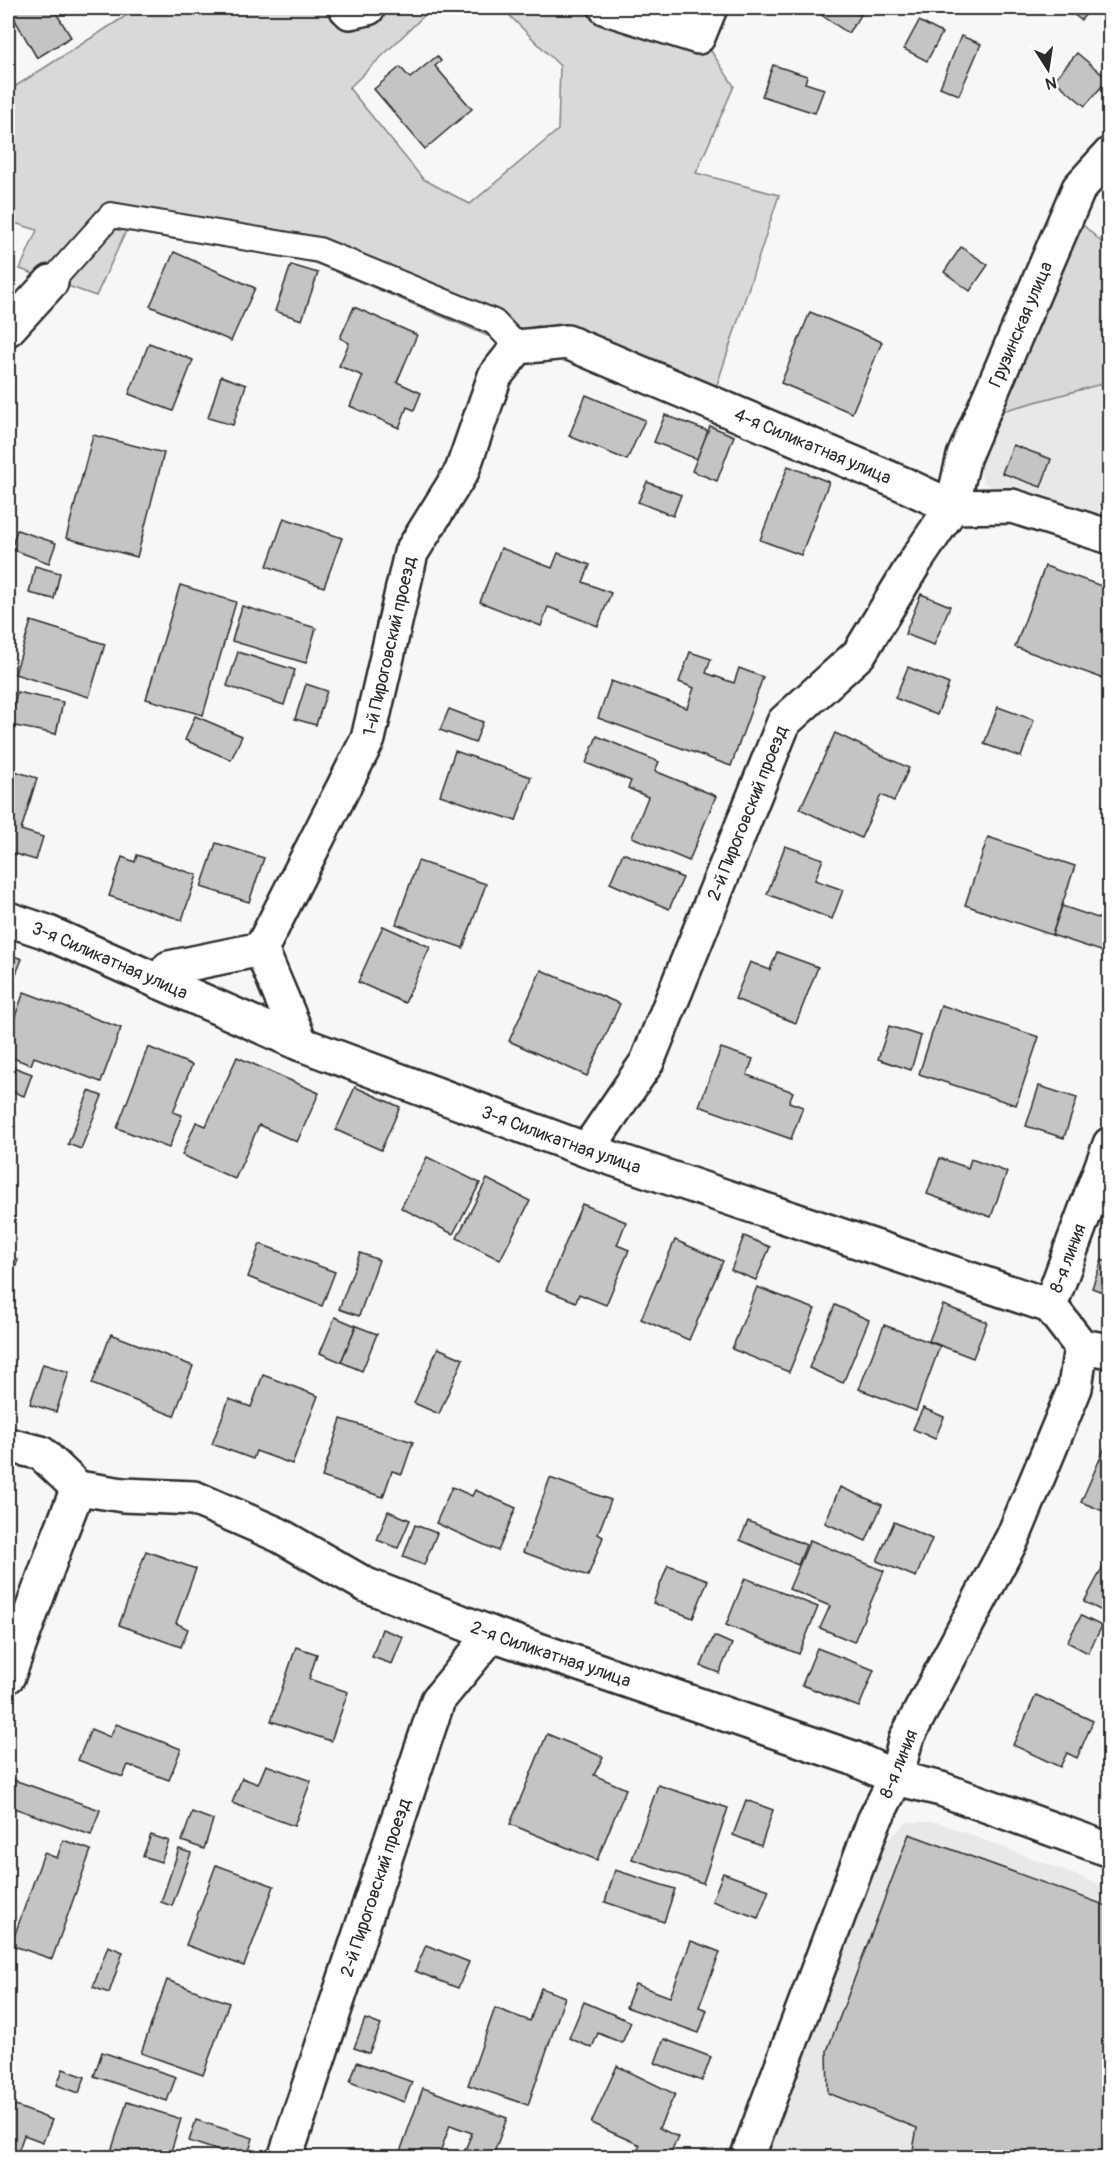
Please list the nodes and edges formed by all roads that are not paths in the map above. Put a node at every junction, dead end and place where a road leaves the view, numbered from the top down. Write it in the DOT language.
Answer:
graph roads {
  1 [pos="606,8"];
  2 [pos="710,8"];
  3 [pos="1110,154"];
  4 [pos="51,282"];
  5 [pos="8,329"];
  6 [pos="518,347"];
  7 [pos="952,507"];
  8 [pos="1110,537"];
  9 [pos="8,920"];
  10 [pos="261,949"];
  11 [pos="159,982"];
  12 [pos="301,1044"];
  13 [pos="1110,1144"];
  14 [pos="587,1150"];
  15 [pos="1050,1306"];
  16 [pos="1095,1348"];
  17 [pos="8,1445"];
  18 [pos="78,1488"];
  19 [pos="492,1634"];
  20 [pos="8,1676"];
  21 [pos="897,1778"];
  22 [pos="1110,1850"];
  23 [pos="285,2157"];
  24 [pos="747,2157"];
  1 -- 2 [label="street"];
  3 -- 7 [label="street, Грузинская улица"];
  4 -- 5 [label="street"];
  4 -- 6 [label="lane"];
  6 -- 7 [label="street, 4-я Силикатная улица"];
  6 -- 10 [label="street, 1-й Пироговский проезд"];
  7 -- 8 [label="street, 4-я Силикатная улица"];
  7 -- 14 [label="street, 2-й Пироговский проезд"];
  9 -- 11 [label="street, 3-я Силикатная улица"];
  10 -- 11 [label="street"];
  10 -- 12 [label="street"];
  11 -- 12 [label="street, 3-я Силикатная улица"];
  12 -- 14 [label="street, 3-я Силикатная улица"];
  13 -- 15 [label="street, 8-я линия"];
  14 -- 15 [label="street, 3-я Силикатная улица"];
  15 -- 16 [label="street"];
  16 -- 21 [label="street, 8-я линия"];
  17 -- 18 [label="street"];
  18 -- 19 [label="street, 2-я Силикатная улица"];
  18 -- 20 [label="street"];
  19 -- 21 [label="street, 2-я Силикатная улица"];
  19 -- 23 [label="street, 2-й Пироговский проезд"];
  21 -- 22 [label="street, 2-я Силикатная улица"];
  21 -- 24 [label="street, 8-я линия"];
}
